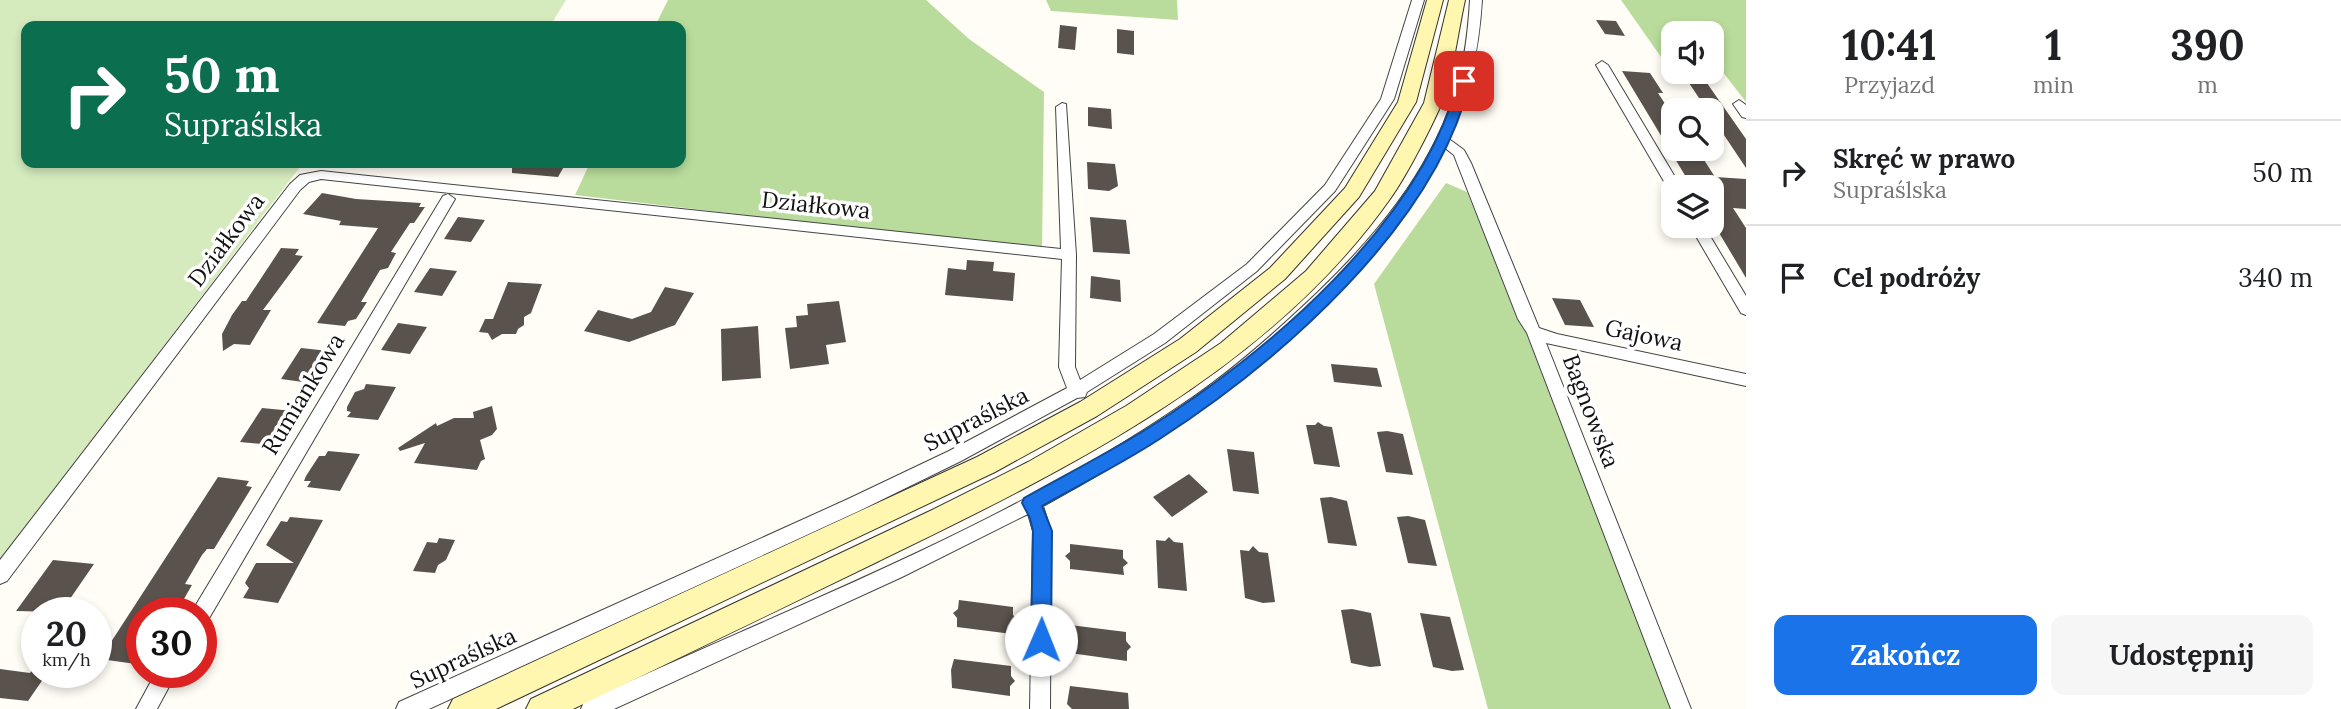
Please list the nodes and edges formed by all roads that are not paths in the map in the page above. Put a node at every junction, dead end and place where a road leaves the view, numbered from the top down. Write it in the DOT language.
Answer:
graph roads {
  1 [pos="1418,0"];
  2 [pos="1435,0"];
  3 [pos="1457,0"];
  4 [pos="1476,0"];
  5 [pos="1602,65"];
  6 [pos="1062,107"];
  7 [pos="1442,140"];
  8 [pos="1667,175"];
  9 [pos="449,199"];
  10 [pos="1704,238"];
  11 [pos="1069,255"];
  12 [pos="1746,309"];
  13 [pos="1535,332"];
  14 [pos="1746,380"];
  15 [pos="1079,392"];
  16 [pos="1031,503"];
  17 [pos="0,575"];
  18 [pos="211,597"];
  19 [pos="158,688"];
  20 [pos="146,709"];
  21 [pos="406,709"];
  22 [pos="463,709"];
  23 [pos="541,709"];
  24 [pos="592,709"];
  25 [pos="1040,709"];
  26 [pos="1681,709"];
  1 -- 15 [label="street, Supraślska"];
  2 -- 22 [label="main road"];
  3 -- 23 [label="main road"];
  4 -- 7 [label="street"];
  5 -- 8 [label="street"];
  6 -- 11 [label="street"];
  7 -- 13 [label="street, Bagnowska"];
  7 -- 16 [label="street"];
  9 -- 18 [label="street, Rumiankowa"];
  10 -- 12 [label="street"];
  11 -- 15 [label="street"];
  11 -- 17 [label="street, Działkowa"];
  13 -- 14 [label="street, Gajowa"];
  13 -- 26 [label="street, Bagnowska"];
  15 -- 21 [label="street, Supraślska"];
  16 -- 24 [label="street"];
  16 -- 25 [label="street"];
  19 -- 20 [label="street"];
}
